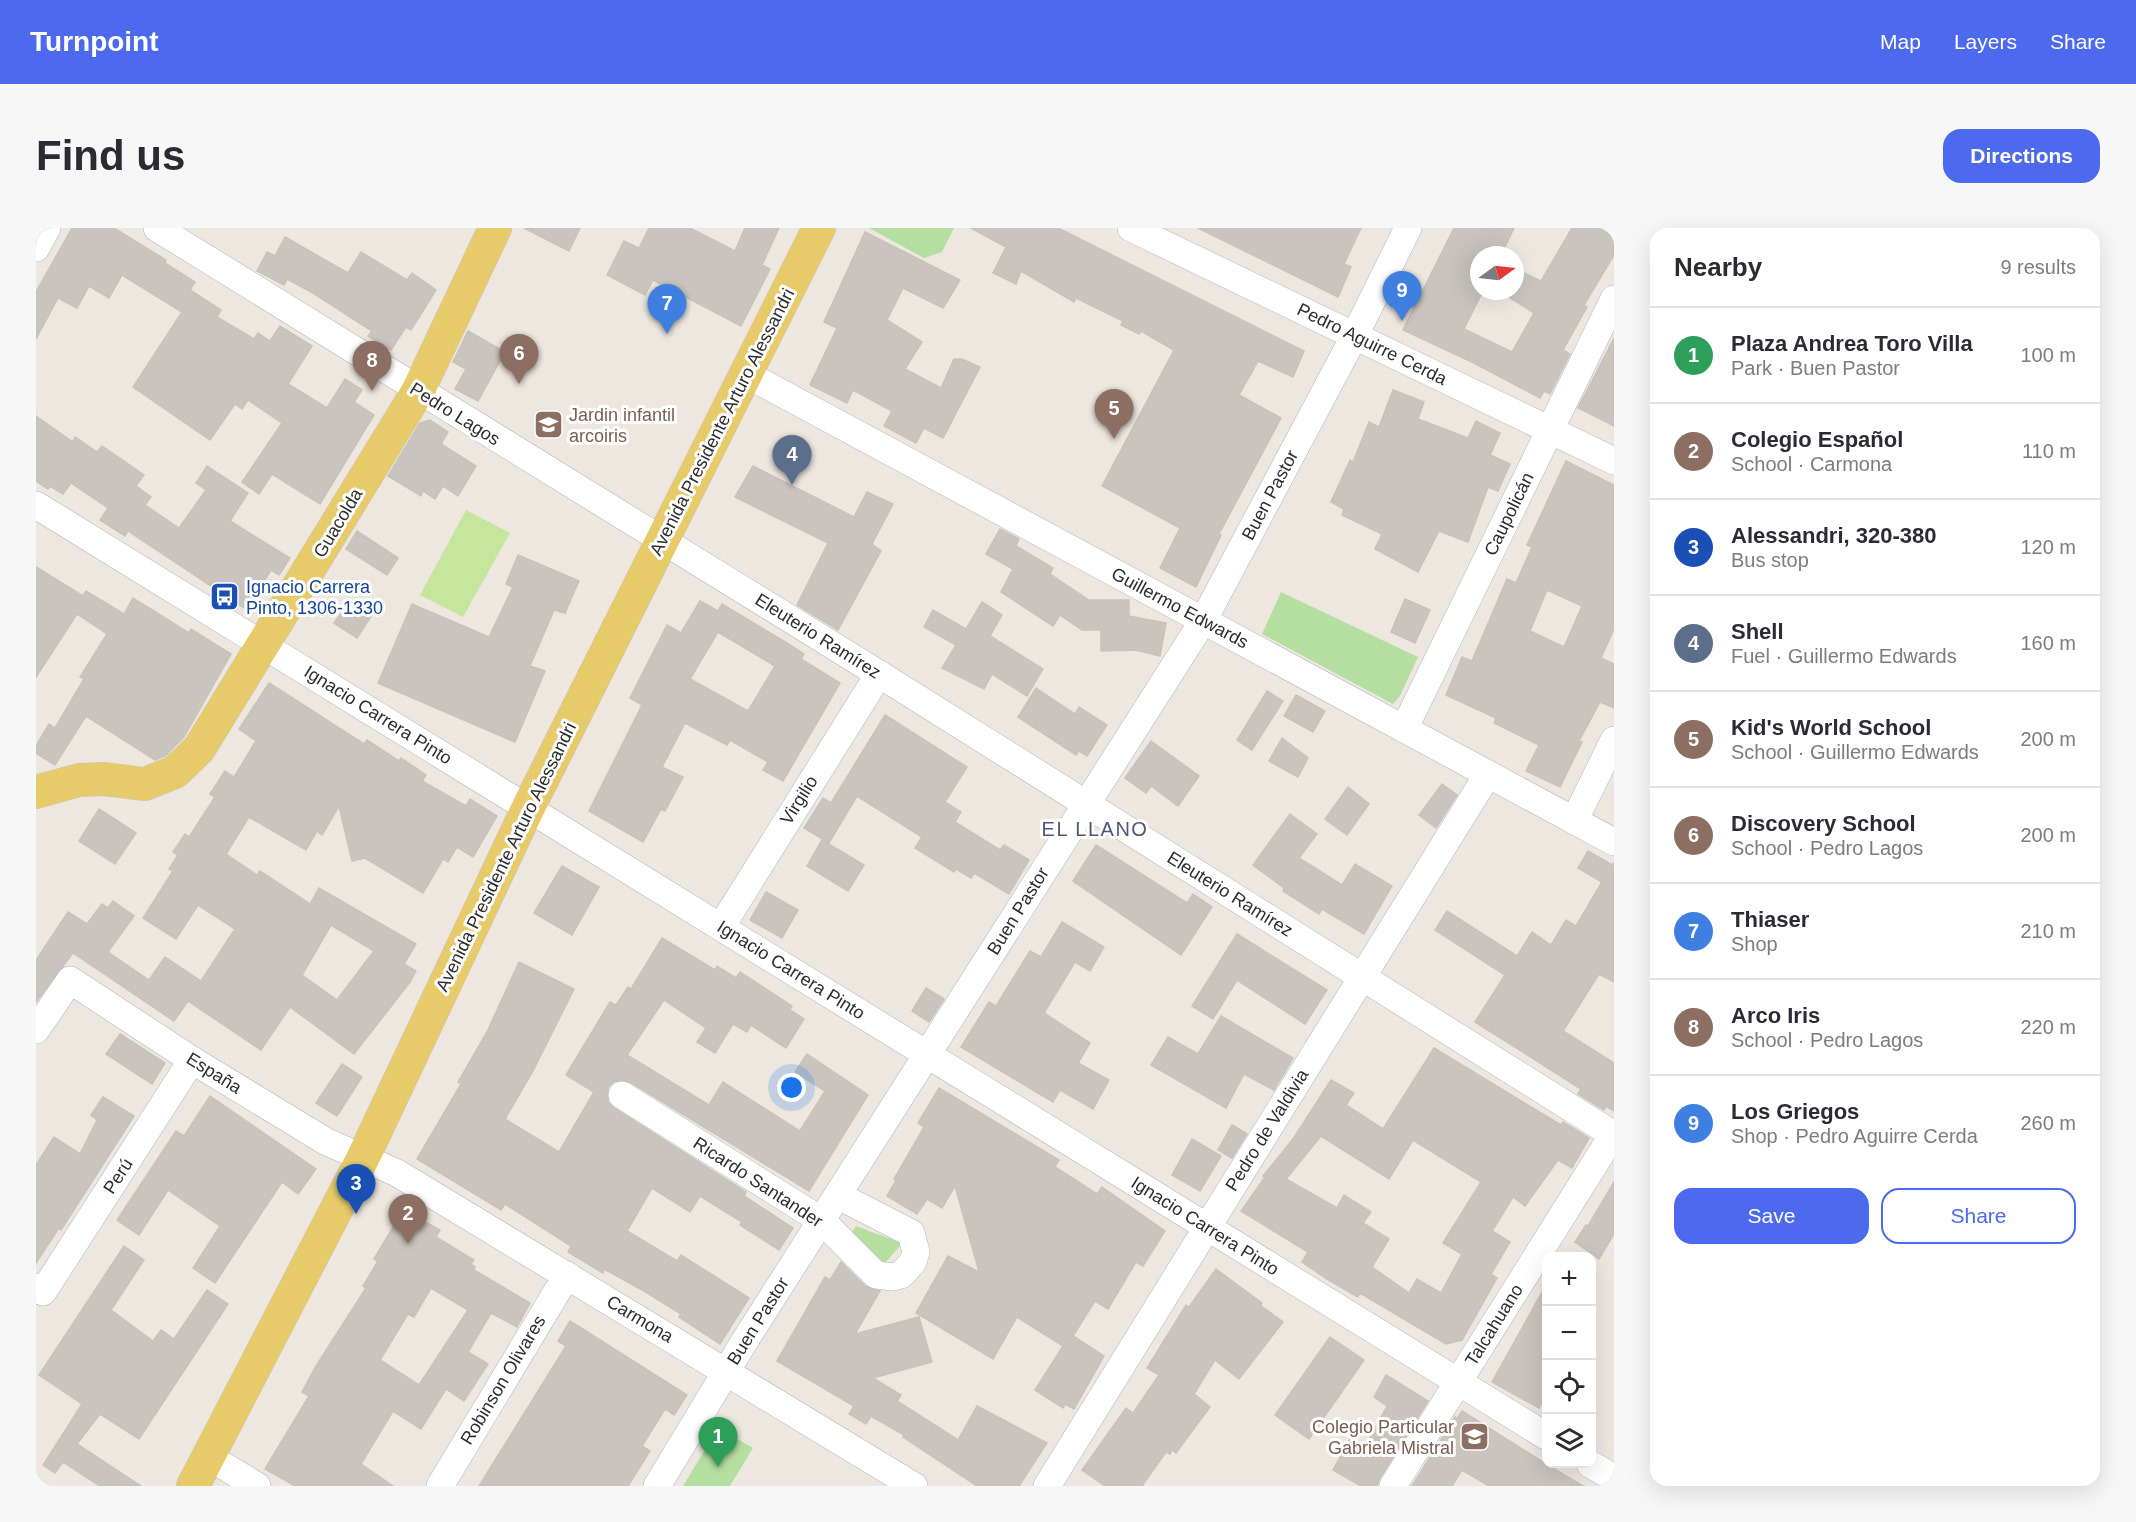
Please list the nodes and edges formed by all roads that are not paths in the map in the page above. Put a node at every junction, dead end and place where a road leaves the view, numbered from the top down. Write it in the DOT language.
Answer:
graph roads {
  1 [pos="47,228"];
  2 [pos="157,228"];
  3 [pos="495,228"];
  4 [pos="819,228"];
  5 [pos="1131,228"];
  6 [pos="1408,228"];
  7 [pos="1165,235"];
  8 [pos="36,248"];
  9 [pos="1614,299"];
  10 [pos="1355,335"];
  11 [pos="746,374"];
  12 [pos="418,392"];
  13 [pos="1550,431"];
  14 [pos="1614,461"];
  15 [pos="36,505"];
  16 [pos="662,540"];
  17 [pos="1203,621"];
  18 [pos="264,644"];
  19 [pos="879,674"];
  20 [pos="1404,729"];
  21 [pos="1614,740"];
  22 [pos="1488,774"];
  23 [pos="36,792"];
  24 [pos="1085,803"];
  25 [pos="528,808"];
  26 [pos="1574,821"];
  27 [pos="1614,842"];
  28 [pos="721,927"];
  29 [pos="1364,978"];
  30 [pos="36,1030"];
  31 [pos="929,1055"];
  32 [pos="192,1060"];
  33 [pos="622,1095"];
  34 [pos="1614,1134"];
  35 [pos="363,1158"];
  36 [pos="839,1196"];
  37 [pos="822,1221"];
  38 [pos="1206,1226"];
  39 [pos="567,1275"];
  40 [pos="40,1289"];
  41 [pos="726,1371"];
  42 [pos="1459,1382"];
  43 [pos="1542,1434"];
  44 [pos="209,1457"];
  45 [pos="1596,1468"];
  46 [pos="1614,1478"];
  47 [pos="193,1486"];
  48 [pos="257,1486"];
  49 [pos="440,1486"];
  50 [pos="657,1486"];
  51 [pos="914,1486"];
  52 [pos="1047,1486"];
  53 [pos="1393,1486"];
  1 -- 8 [label="street"];
  2 -- 12 [label="street, Pedro Lagos"];
  3 -- 12 [label="main road, Guacolda"];
  4 -- 11 [label="main road, Avenida Presidente Arturo Alessandri"];
  5 -- 7 [label="street, Pedro Aguirre Cerda"];
  6 -- 10 [label="street, Buen Pastor"];
  7 -- 10 [label="street, Pedro Aguirre Cerda"];
  9 -- 13 [label="street, Caupolicán"];
  10 -- 13 [label="street, Pedro Aguirre Cerda"];
  10 -- 17 [label="street, Buen Pastor"];
  11 -- 16 [label="main road, Avenida Presidente Arturo Alessandri"];
  11 -- 17 [label="street, Guillermo Edwards"];
  12 -- 16 [label="street, Pedro Lagos"];
  12 -- 18 [label="main road, Guacolda"];
  13 -- 14 [label="street, Pedro Aguirre Cerda"];
  13 -- 20 [label="street, Caupolicán"];
  15 -- 18 [label="street, Ignacio Carrera Pinto"];
  16 -- 19 [label="street, Eleuterio Ramírez"];
  16 -- 25 [label="main road, Avenida Presidente Arturo Alessandri"];
  17 -- 20 [label="street, Guillermo Edwards"];
  17 -- 24 [label="street, Buen Pastor"];
  18 -- 23 [label="main road, Guacolda"];
  18 -- 25 [label="street, Ignacio Carrera Pinto"];
  19 -- 24 [label="street, Eleuterio Ramírez"];
  19 -- 28 [label="street, Virgilio"];
  20 -- 22 [label="street, Guillermo Edwards"];
  21 -- 26 [label="street"];
  22 -- 26 [label="street, Guillermo Edwards"];
  22 -- 29 [label="street, Pedro de Valdivia"];
  24 -- 29 [label="street, Eleuterio Ramírez"];
  24 -- 31 [label="street, Buen Pastor"];
  25 -- 28 [label="street, Ignacio Carrera Pinto"];
  25 -- 35 [label="main road, Avenida Presidente Arturo Alessandri"];
  26 -- 27 [label="street, Guillermo Edwards"];
  28 -- 31 [label="street, Ignacio Carrera Pinto"];
  29 -- 34 [label="street, Eleuterio Ramírez"];
  29 -- 38 [label="street, Pedro de Valdivia"];
  30 -- 32 [label="street, España"];
  31 -- 36 [label="street, Buen Pastor"];
  31 -- 38 [label="street, Ignacio Carrera Pinto"];
  32 -- 35 [label="street, España"];
  32 -- 40 [label="street, Perú"];
  33 -- 37 [label="street, Ricardo Santander"];
  34 -- 42 [label="street, Talcahuano"];
  35 -- 39 [label="street, Carmona"];
  35 -- 44 [label="main road, Avenida Presidente Arturo Alessandri"];
  36 -- 37 [label="street, Buen Pastor"];
  36 -- 37 [label="street, Ricardo Santander"];
  37 -- 41 [label="street, Buen Pastor"];
  38 -- 42 [label="street, Ignacio Carrera Pinto"];
  38 -- 52 [label="street, Pedro de Valdivia"];
  39 -- 41 [label="street, Carmona"];
  39 -- 49 [label="street, Robinson Olivares"];
  41 -- 50 [label="street, Buen Pastor"];
  41 -- 51 [label="street, Carmona"];
  42 -- 43 [label="street, Ignacio Carrera Pinto"];
  42 -- 53 [label="street, Talcahuano"];
  44 -- 47 [label="main road, Avenida Presidente Arturo Alessandri"];
  44 -- 48 [label="street"];
  45 -- 46 [label="street"];
}
